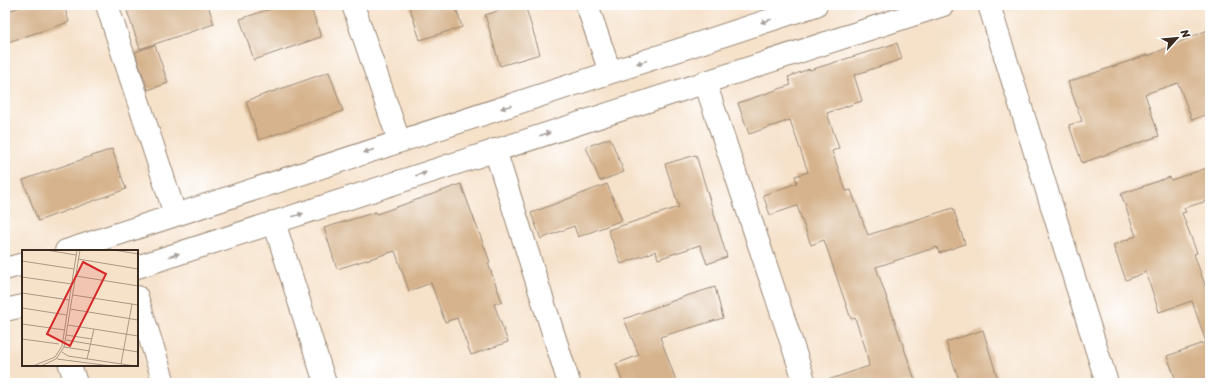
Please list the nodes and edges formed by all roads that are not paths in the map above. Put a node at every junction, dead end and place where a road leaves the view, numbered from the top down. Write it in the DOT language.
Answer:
graph roads {
  1 [pos="107,5"];
  2 [pos="353,5"];
  3 [pos="587,5"];
  4 [pos="816,5"];
  5 [pos="943,5"];
  6 [pos="989,5"];
  7 [pos="610,72"];
  8 [pos="705,82"];
  9 [pos="399,141"];
  10 [pos="494,150"];
  11 [pos="174,214"];
  12 [pos="274,222"];
  13 [pos="69,250"];
  14 [pos="22,264"];
  15 [pos="138,267"];
  16 [pos="5,269"];
  17 [pos="138,300"];
  18 [pos="22,306"];
  19 [pos="5,310"];
  20 [pos="70,366"];
  21 [pos="76,383"];
  22 [pos="164,383"];
  23 [pos="325,383"];
  24 [pos="569,383"];
  25 [pos="805,383"];
  26 [pos="1107,383"];
  1 -- 11 [label="street"];
  2 -- 9 [label="street"];
  3 -- 7 [label="street"];
  4 -- 7 [label="street, one-way"];
  5 -- 8 [label="street"];
  6 -- 26 [label="street"];
  7 -- 9 [label="street, one-way"];
  10 -- 8 [label="street, one-way"];
  8 -- 25 [label="street"];
  9 -- 11 [label="street, one-way"];
  12 -- 10 [label="street, one-way"];
  10 -- 24 [label="street"];
  11 -- 13 [label="street"];
  15 -- 12 [label="street, one-way"];
  12 -- 23 [label="street"];
  14 -- 16 [label="street"];
  17 -- 22 [label="street"];
  18 -- 19 [label="street"];
  20 -- 21 [label="street"];
}
